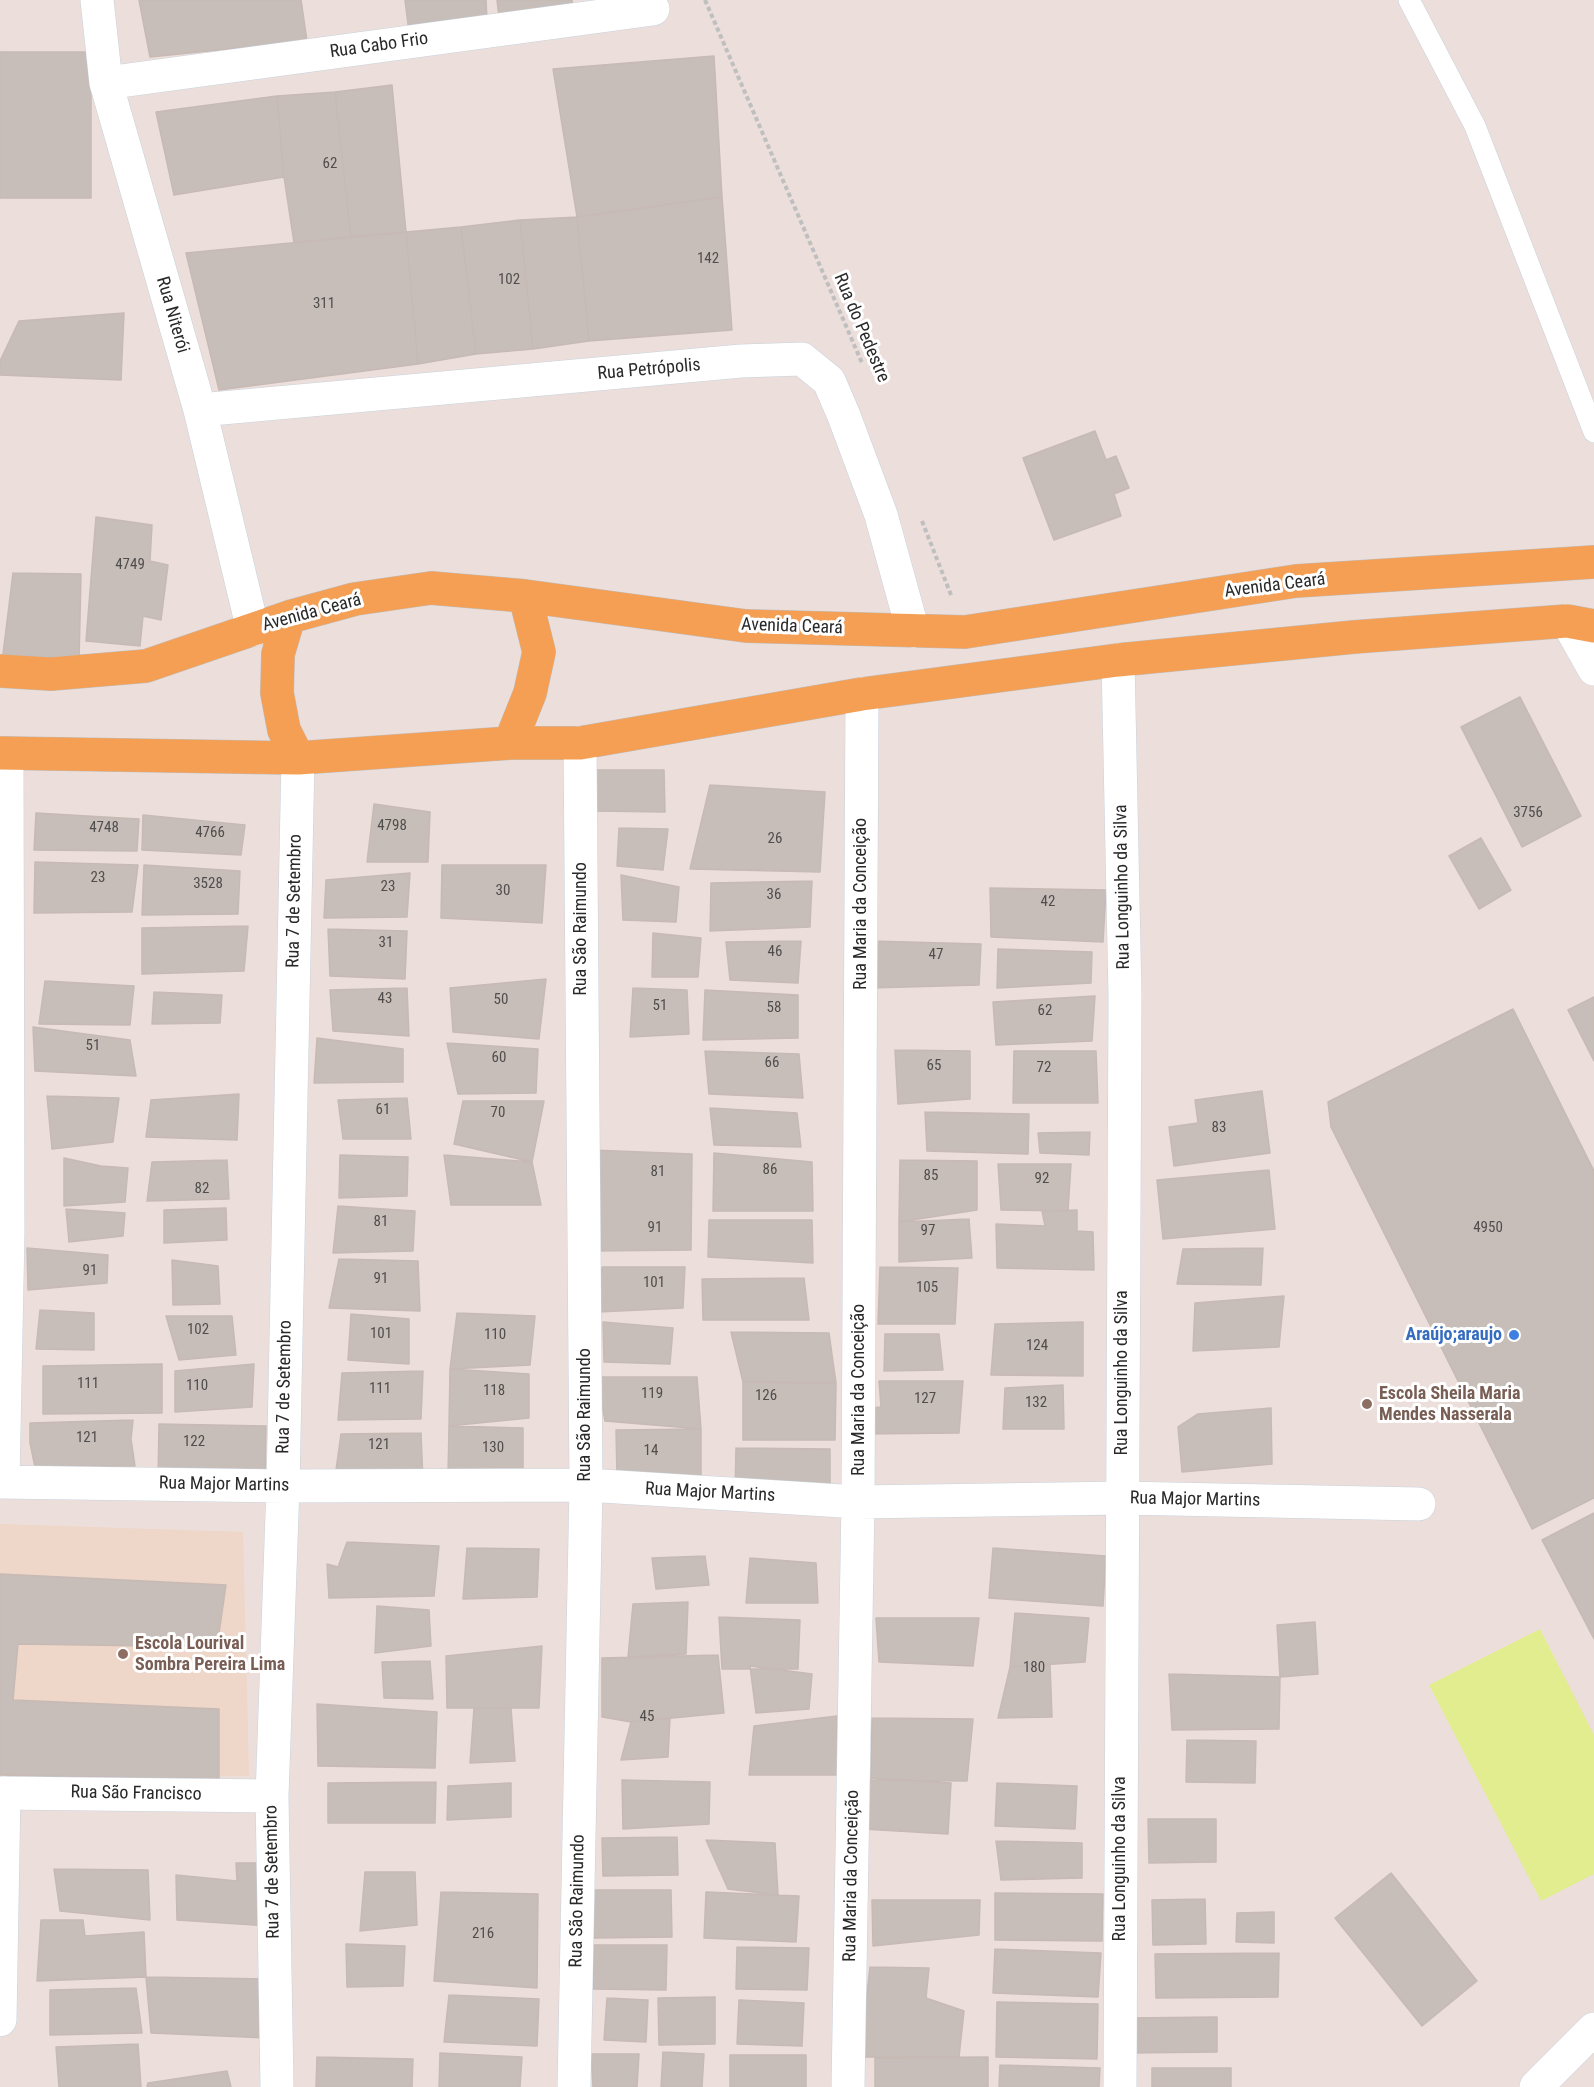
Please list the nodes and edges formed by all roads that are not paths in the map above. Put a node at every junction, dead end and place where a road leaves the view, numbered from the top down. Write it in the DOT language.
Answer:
graph roads {
  1 [pos="97,0"];
  2 [pos="1409,0"];
  3 [pos="653,9"];
  4 [pos="106,83"];
  5 [pos="200,410"];
  6 [pos="1594,432"];
  7 [pos="1594,562"];
  8 [pos="525,596"];
  9 [pos="289,617"];
  10 [pos="1587,625"];
  11 [pos="253,630"];
  12 [pos="913,631"];
  13 [pos="1118,660"];
  14 [pos="1594,669"];
  15 [pos="0,671"];
  16 [pos="862,694"];
  17 [pos="580,742"];
  18 [pos="510,743"];
  19 [pos="4,754"];
  20 [pos="298,758"];
  21 [pos="4,1232"];
  22 [pos="2,1482"];
  23 [pos="586,1485"];
  24 [pos="283,1486"];
  25 [pos="1122,1498"];
  26 [pos="858,1502"];
  27 [pos="1419,1504"];
  28 [pos="2,1793"];
  29 [pos="272,1796"];
  30 [pos="0,2020"];
  31 [pos="1594,2029"];
  32 [pos="277,2087"];
  33 [pos="574,2087"];
  34 [pos="848,2087"];
  35 [pos="1120,2087"];
  36 [pos="1536,2087"];
  1 -- 4 [label="street, Rua Niterói"];
  2 -- 6 [label="lane"];
  3 -- 4 [label="street, Rua Cabo Frio"];
  4 -- 5 [label="street, Rua Niterói"];
  5 -- 11 [label="street, Rua Niterói"];
  5 -- 12 [label="street, Rua Petrópolis"];
  7 -- 12 [label="main road, Avenida Ceará"];
  8 -- 9 [label="main road, Avenida Ceará"];
  8 -- 12 [label="main road, Avenida Ceará"];
  8 -- 18 [label="main road"];
  9 -- 11 [label="main road, Avenida Ceará"];
  9 -- 20 [label="main road"];
  10 -- 13 [label="main road"];
  10 -- 14 [label="street"];
  11 -- 15 [label="main road, Avenida Ceará"];
  13 -- 16 [label="main road"];
  13 -- 25 [label="street, Rua Longuinho da Silva"];
  16 -- 17 [label="main road"];
  16 -- 26 [label="street, Rua Maria da Conceição"];
  17 -- 18 [label="main road"];
  17 -- 23 [label="street, Rua São Raimundo"];
  18 -- 20 [label="main road"];
  19 -- 20 [label="main road"];
  19 -- 21 [label="street"];
  20 -- 24 [label="street, Rua 7 de Setembro"];
  21 -- 22 [label="street"];
  22 -- 24 [label="street, Rua Major Martins"];
  23 -- 24 [label="street, Rua Major Martins"];
  23 -- 26 [label="street, Rua Major Martins"];
  23 -- 33 [label="street, Rua São Raimundo"];
  24 -- 29 [label="street, Rua 7 de Setembro"];
  25 -- 26 [label="street, Rua Major Martins"];
  25 -- 27 [label="street, Rua Major Martins"];
  25 -- 35 [label="street, Rua Longuinho da Silva"];
  26 -- 34 [label="street, Rua Maria da Conceição"];
  28 -- 29 [label="street, Rua São Francisco"];
  28 -- 30 [label="street"];
  29 -- 32 [label="street, Rua 7 de Setembro"];
  31 -- 36 [label="street"];
}
